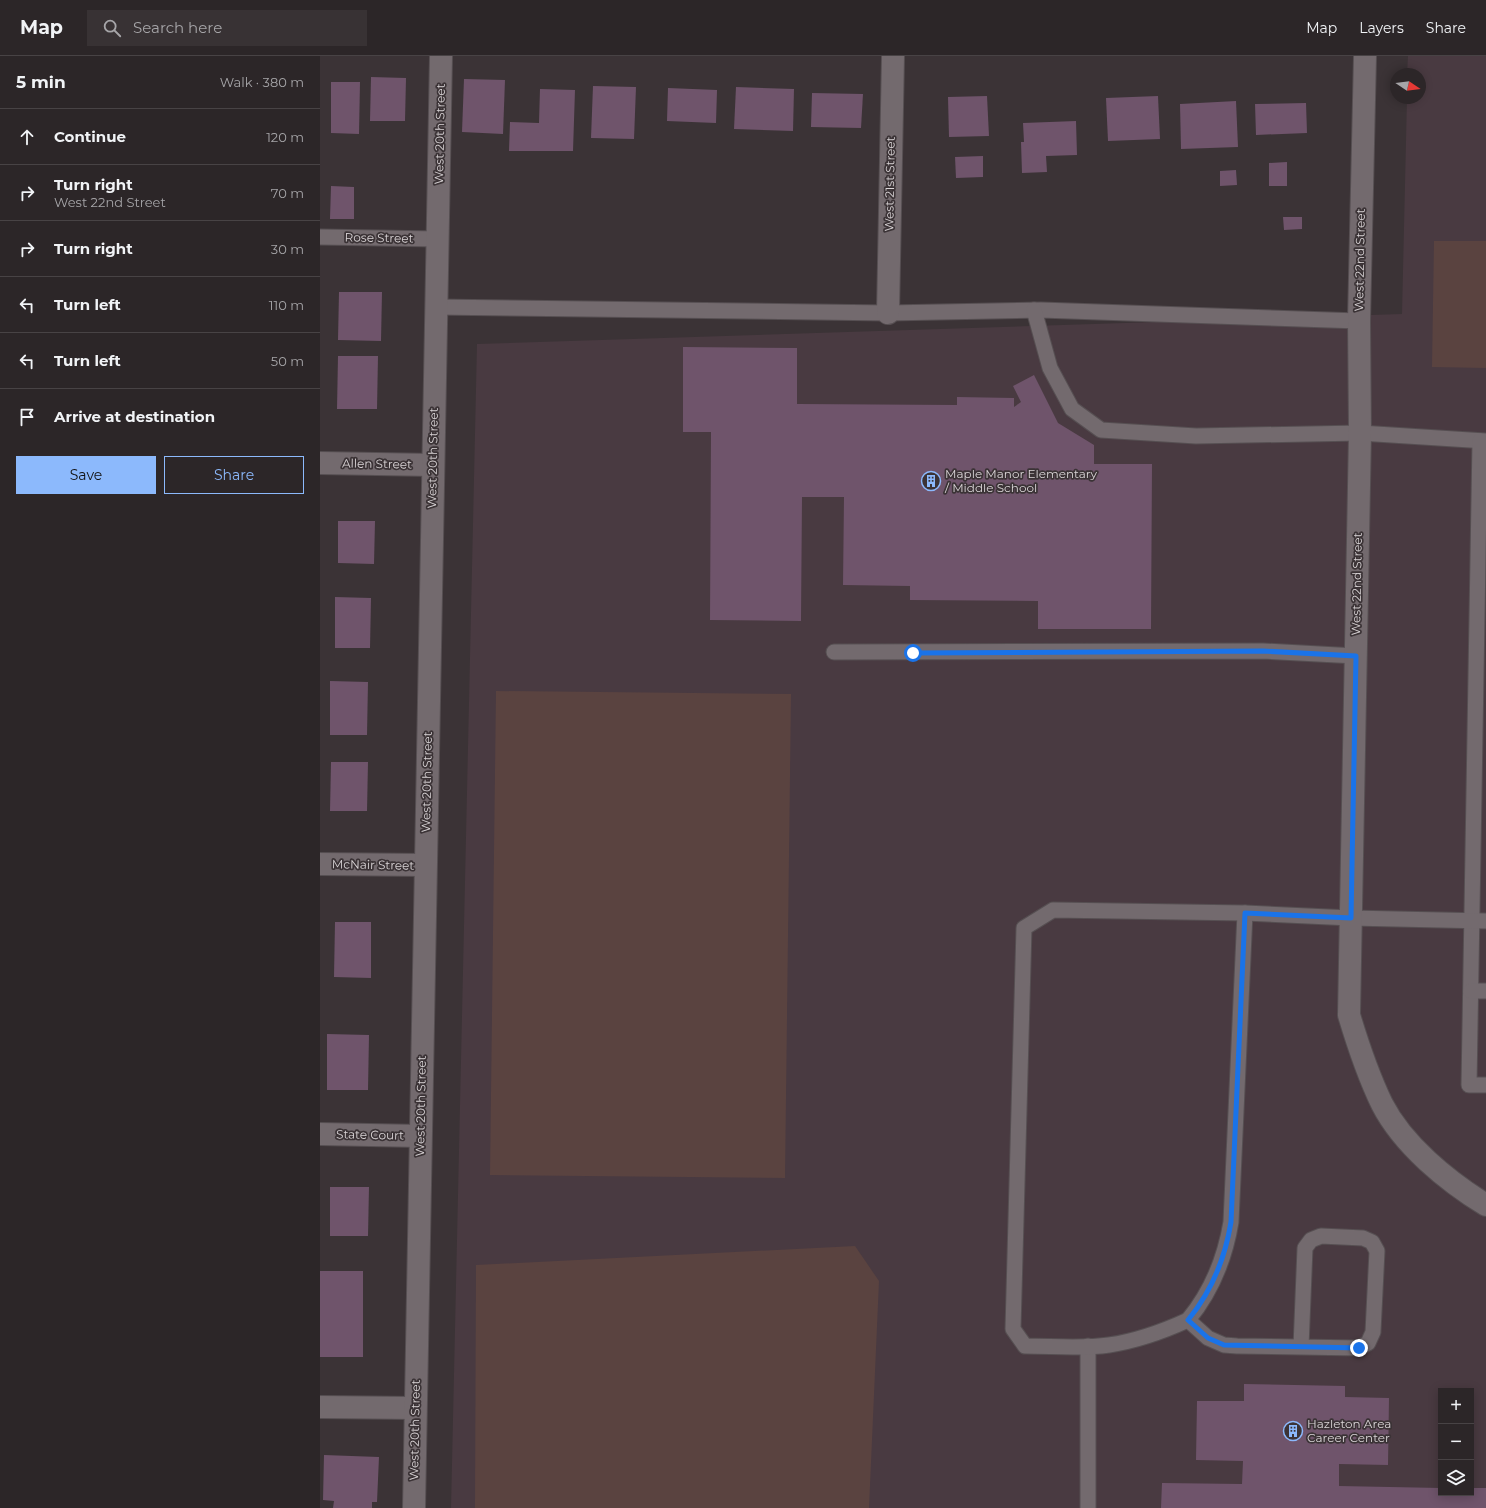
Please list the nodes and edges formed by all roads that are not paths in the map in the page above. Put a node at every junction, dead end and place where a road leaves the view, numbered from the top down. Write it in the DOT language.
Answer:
graph roads {
  1 [pos="441,56"];
  2 [pos="893,56"];
  3 [pos="1365,56"];
  4 [pos="320,237"];
  5 [pos="438,239"];
  6 [pos="436,308"];
  7 [pos="1034,310"];
  8 [pos="888,313"];
  9 [pos="1359,321"];
  10 [pos="1360,433"];
  11 [pos="1483,441"];
  12 [pos="320,463"];
  13 [pos="433,465"];
  14 [pos="1482,570"];
  15 [pos="1481,642"];
  16 [pos="834,652"];
  17 [pos="1356,656"];
  18 [pos="320,864"];
  19 [pos="426,866"];
  20 [pos="1245,913"];
  21 [pos="1351,918"];
  22 [pos="1479,921"];
  23 [pos="1479,991"];
  24 [pos="1486,1085"];
  25 [pos="320,1134"];
  26 [pos="420,1136"];
  27 [pos="1486,1205"];
  28 [pos="1188,1320"];
  29 [pos="1088,1346"];
  30 [pos="1301,1347"];
  31 [pos="320,1407"];
  32 [pos="415,1408"];
  33 [pos="414,1508"];
  34 [pos="1088,1508"];
  1 -- 5 [label="street, West 20th Street"];
  2 -- 8 [label="street, West 21st Street"];
  3 -- 9 [label="street, West 22nd Street"];
  4 -- 5 [label="lane, Rose Street"];
  5 -- 6 [label="street, West 20th Street"];
  6 -- 8 [label="lane"];
  6 -- 13 [label="street, West 20th Street"];
  7 -- 8 [label="lane"];
  7 -- 9 [label="lane"];
  7 -- 10 [label="lane"];
  9 -- 10 [label="street, West 22nd Street"];
  10 -- 11 [label="lane"];
  10 -- 17 [label="street, West 22nd Street"];
  11 -- 14 [label="lane"];
  12 -- 13 [label="street, Allen Street"];
  13 -- 19 [label="street, West 20th Street"];
  14 -- 15 [label="lane"];
  15 -- 22 [label="lane"];
  16 -- 17 [label="lane"];
  17 -- 21 [label="street, West 22nd Street"];
  18 -- 19 [label="street, McNair Street"];
  19 -- 26 [label="street, West 20th Street"];
  20 -- 21 [label="lane"];
  20 -- 28 [label="lane"];
  20 -- 29 [label="lane"];
  21 -- 22 [label="lane"];
  21 -- 27 [label="street, West 22nd Street"];
  22 -- 23 [label="lane"];
  23 -- 24 [label="lane"];
  25 -- 26 [label="street, State Court"];
  26 -- 32 [label="street, West 20th Street"];
  28 -- 29 [label="lane"];
  28 -- 30 [label="lane"];
  29 -- 34 [label="lane"];
  30 -- 30 [label="lane"];
  31 -- 32 [label="street"];
  32 -- 33 [label="street, West 20th Street"];
}
